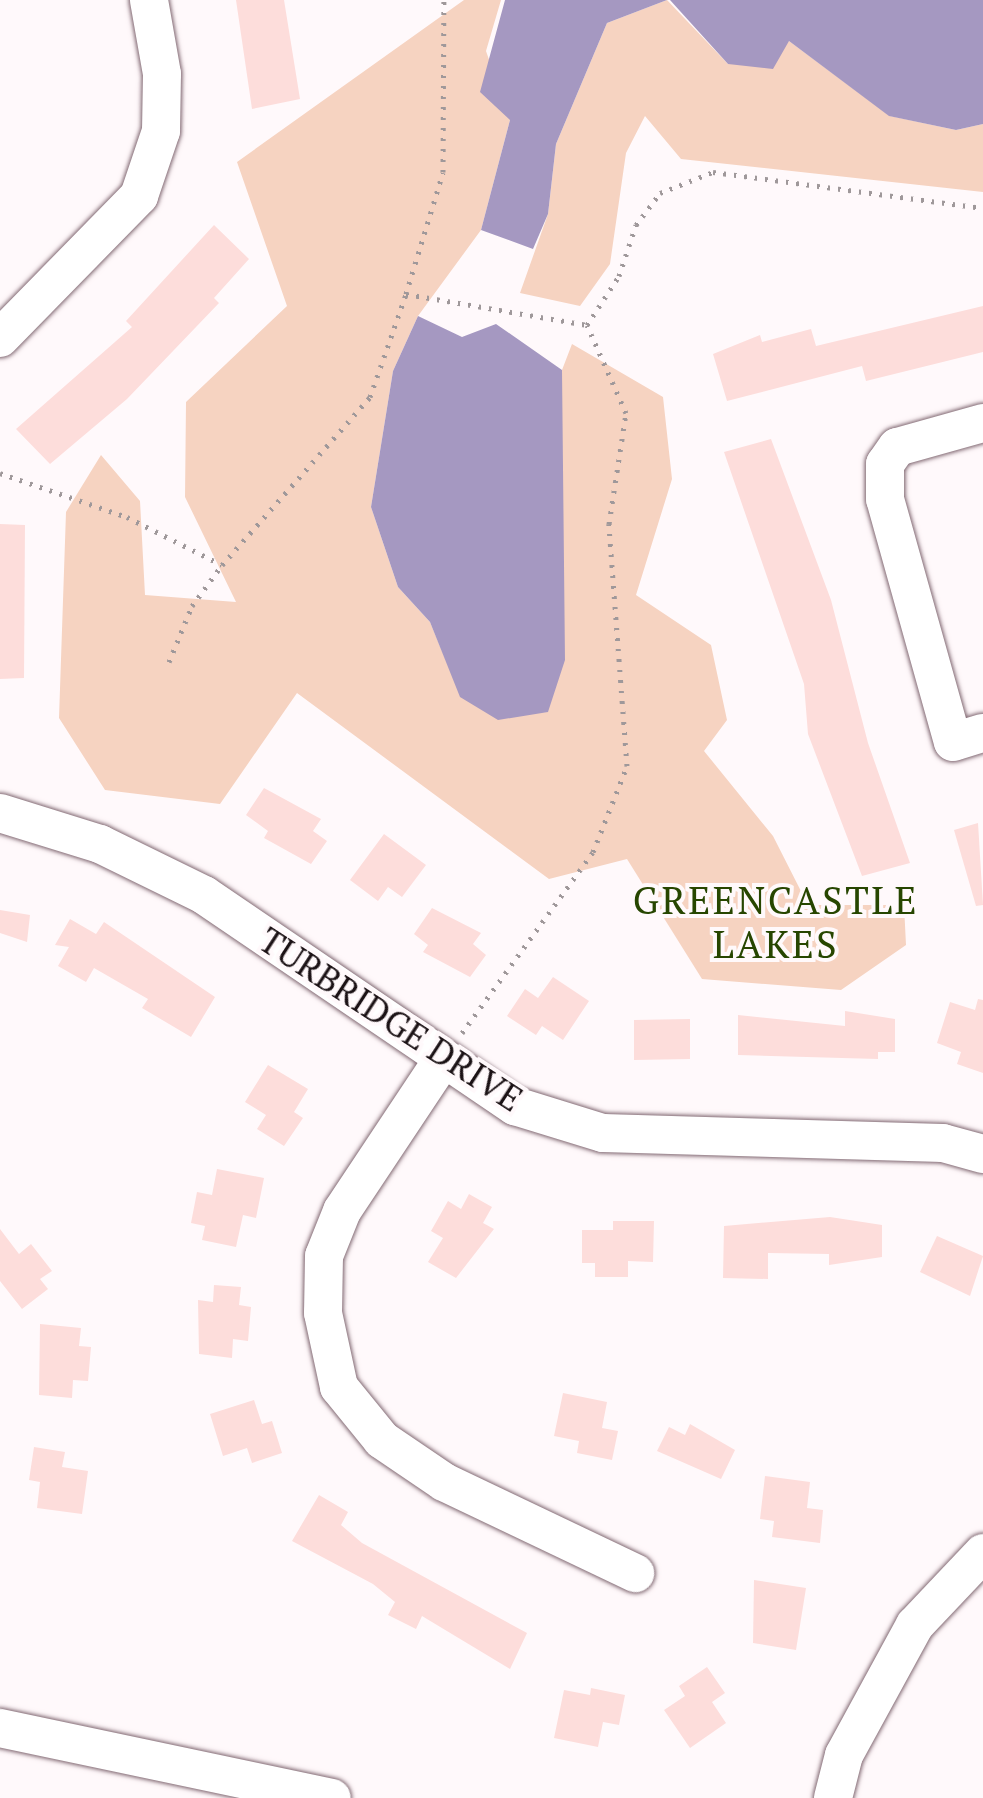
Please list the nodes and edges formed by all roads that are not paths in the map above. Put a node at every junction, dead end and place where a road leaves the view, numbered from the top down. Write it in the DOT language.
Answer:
graph roads {
  1 [pos="149,0"];
  2 [pos="0,338"];
  3 [pos="983,423"];
  4 [pos="983,733"];
  5 [pos="0,813"];
  6 [pos="443,1059"];
  7 [pos="983,1154"];
  8 [pos="983,1553"];
  9 [pos="635,1573"];
  10 [pos="0,1728"];
  11 [pos="312,1796"];
  12 [pos="833,1798"];
  1 -- 2 [label="street"];
  3 -- 4 [label="street"];
  5 -- 6 [label="street, TURBRIDGE DRIVE"];
  6 -- 7 [label="street, TURBRIDGE DRIVE"];
  6 -- 9 [label="street"];
  8 -- 12 [label="street"];
  10 -- 11 [label="street"];
}
